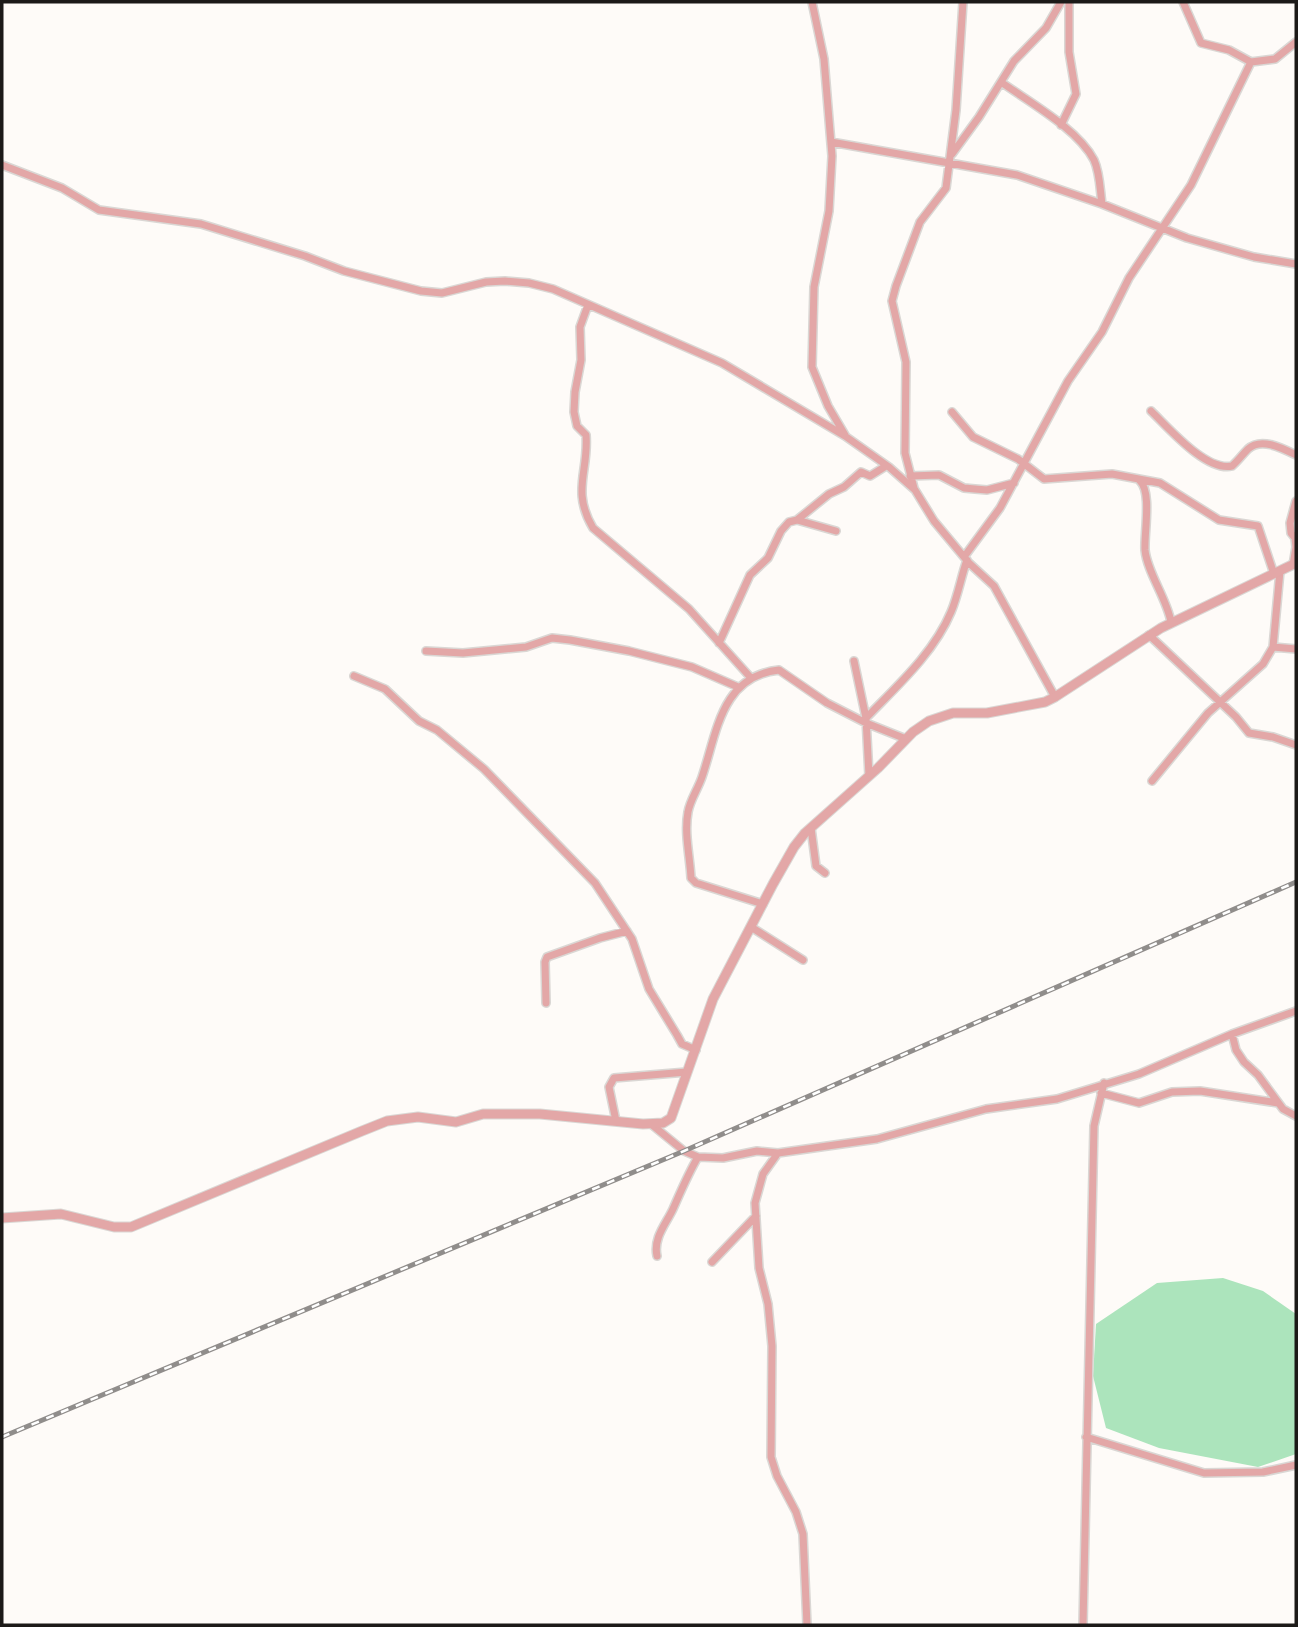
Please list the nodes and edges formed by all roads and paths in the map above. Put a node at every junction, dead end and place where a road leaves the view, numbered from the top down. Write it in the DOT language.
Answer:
graph roads {
  1 [pos="813,2"];
  2 [pos="964,2"];
  3 [pos="1060,2"];
  4 [pos="1069,2"];
  5 [pos="1183,2"];
  6 [pos="1296,42"];
  7 [pos="1251,62"];
  8 [pos="1001,82"];
  9 [pos="1061,125"];
  10 [pos="831,142"];
  11 [pos="951,159"];
  12 [pos="2,165"];
  13 [pos="1102,204"];
  14 [pos="1161,228"];
  15 [pos="1296,264"];
  16 [pos="587,305"];
  17 [pos="1151,411"];
  18 [pos="952,412"];
  19 [pos="845,436"];
  20 [pos="1296,455"];
  21 [pos="1024,464"];
  22 [pos="886,466"];
  23 [pos="910,476"];
  24 [pos="1140,481"];
  25 [pos="1014,483"];
  26 [pos="915,490"];
  27 [pos="1296,501"];
  28 [pos="797,520"];
  29 [pos="835,531"];
  30 [pos="1295,538"];
  31 [pos="965,559"];
  32 [pos="1295,564"];
  33 [pos="1277,572"];
  34 [pos="1171,622"];
  35 [pos="1149,635"];
  36 [pos="719,643"];
  37 [pos="1273,647"];
  38 [pos="1296,649"];
  39 [pos="426,651"];
  40 [pos="854,662"];
  41 [pos="354,676"];
  42 [pos="751,678"];
  43 [pos="738,687"];
  44 [pos="1055,697"];
  45 [pos="1220,702"];
  46 [pos="866,721"];
  47 [pos="906,739"];
  48 [pos="1296,745"];
  49 [pos="869,776"];
  50 [pos="1152,781"];
  51 [pos="811,828"];
  52 [pos="825,873"];
  53 [pos="763,904"];
  54 [pos="751,927"];
  55 [pos="628,931"];
  56 [pos="803,960"];
  57 [pos="546,1003"];
  58 [pos="1296,1011"];
  59 [pos="1232,1034"];
  60 [pos="696,1050"];
  61 [pos="687,1072"];
  62 [pos="1104,1083"];
  63 [pos="1101,1093"];
  64 [pos="1278,1103"];
  65 [pos="1296,1116"];
  66 [pos="616,1121"];
  67 [pos="651,1124"];
  68 [pos="778,1153"];
  69 [pos="698,1157"];
  70 [pos="756,1216"];
  71 [pos="2,1218"];
  72 [pos="657,1256"];
  73 [pos="712,1262"];
  74 [pos="1086,1437"];
  75 [pos="1296,1465"];
  76 [pos="807,1625"];
  77 [pos="1083,1625"];
  1 -- 10 [label="street"];
  2 -- 11 [label="street"];
  3 -- 8 [label="street"];
  4 -- 9 [label="street"];
  5 -- 7 [label="street"];
  6 -- 7 [label="street"];
  7 -- 14 [label="street"];
  8 -- 9 [label="street"];
  8 -- 11 [label="street"];
  9 -- 13 [label="street"];
  10 -- 11 [label="street"];
  10 -- 19 [label="street"];
  11 -- 13 [label="street"];
  11 -- 23 [label="street"];
  12 -- 16 [label="street"];
  13 -- 14 [label="street"];
  14 -- 15 [label="street"];
  14 -- 21 [label="street"];
  16 -- 19 [label="street"];
  16 -- 36 [label="street"];
  17 -- 20 [label="street"];
  18 -- 21 [label="street"];
  19 -- 22 [label="street"];
  21 -- 24 [label="street"];
  21 -- 25 [label="street"];
  22 -- 26 [label="street"];
  22 -- 28 [label="street"];
  23 -- 25 [label="street"];
  23 -- 26 [label="street"];
  24 -- 33 [label="street"];
  24 -- 34 [label="street"];
  25 -- 31 [label="street"];
  26 -- 31 [label="street"];
  27 -- 30 [label="street"];
  28 -- 29 [label="street"];
  28 -- 36 [label="street"];
  30 -- 32 [label="street"];
  31 -- 44 [label="street"];
  31 -- 46 [label="street"];
  32 -- 33 [label="street"];
  33 -- 34 [label="street"];
  33 -- 37 [label="street"];
  34 -- 35 [label="street"];
  35 -- 44 [label="street"];
  35 -- 45 [label="street"];
  36 -- 42 [label="street"];
  37 -- 38 [label="street"];
  37 -- 45 [label="street"];
  39 -- 43 [label="street"];
  40 -- 46 [label="street"];
  41 -- 55 [label="street"];
  42 -- 43 [label="street"];
  42 -- 46 [label="street"];
  43 -- 53 [label="street"];
  44 -- 47 [label="street"];
  45 -- 48 [label="street"];
  45 -- 50 [label="street"];
  46 -- 47 [label="street"];
  46 -- 49 [label="street"];
  47 -- 49 [label="street"];
  49 -- 51 [label="street"];
  51 -- 52 [label="street"];
  51 -- 53 [label="street"];
  53 -- 54 [label="street"];
  54 -- 56 [label="street"];
  54 -- 60 [label="street"];
  55 -- 57 [label="street"];
  55 -- 60 [label="street"];
  58 -- 59 [label="street"];
  59 -- 62 [label="street"];
  59 -- 64 [label="street"];
  60 -- 61 [label="street"];
  61 -- 66 [label="street"];
  61 -- 67 [label="street"];
  62 -- 63 [label="street"];
  62 -- 68 [label="street"];
  63 -- 64 [label="street"];
  63 -- 74 [label="street"];
  64 -- 65 [label="street"];
  66 -- 67 [label="street"];
  66 -- 71 [label="street"];
  67 -- 69 [label="street"];
  68 -- 69 [label="street"];
  68 -- 70 [label="street"];
  69 -- 72 [label="street"];
  70 -- 73 [label="street"];
  70 -- 76 [label="street"];
  74 -- 75 [label="street"];
  74 -- 77 [label="street"];
}
